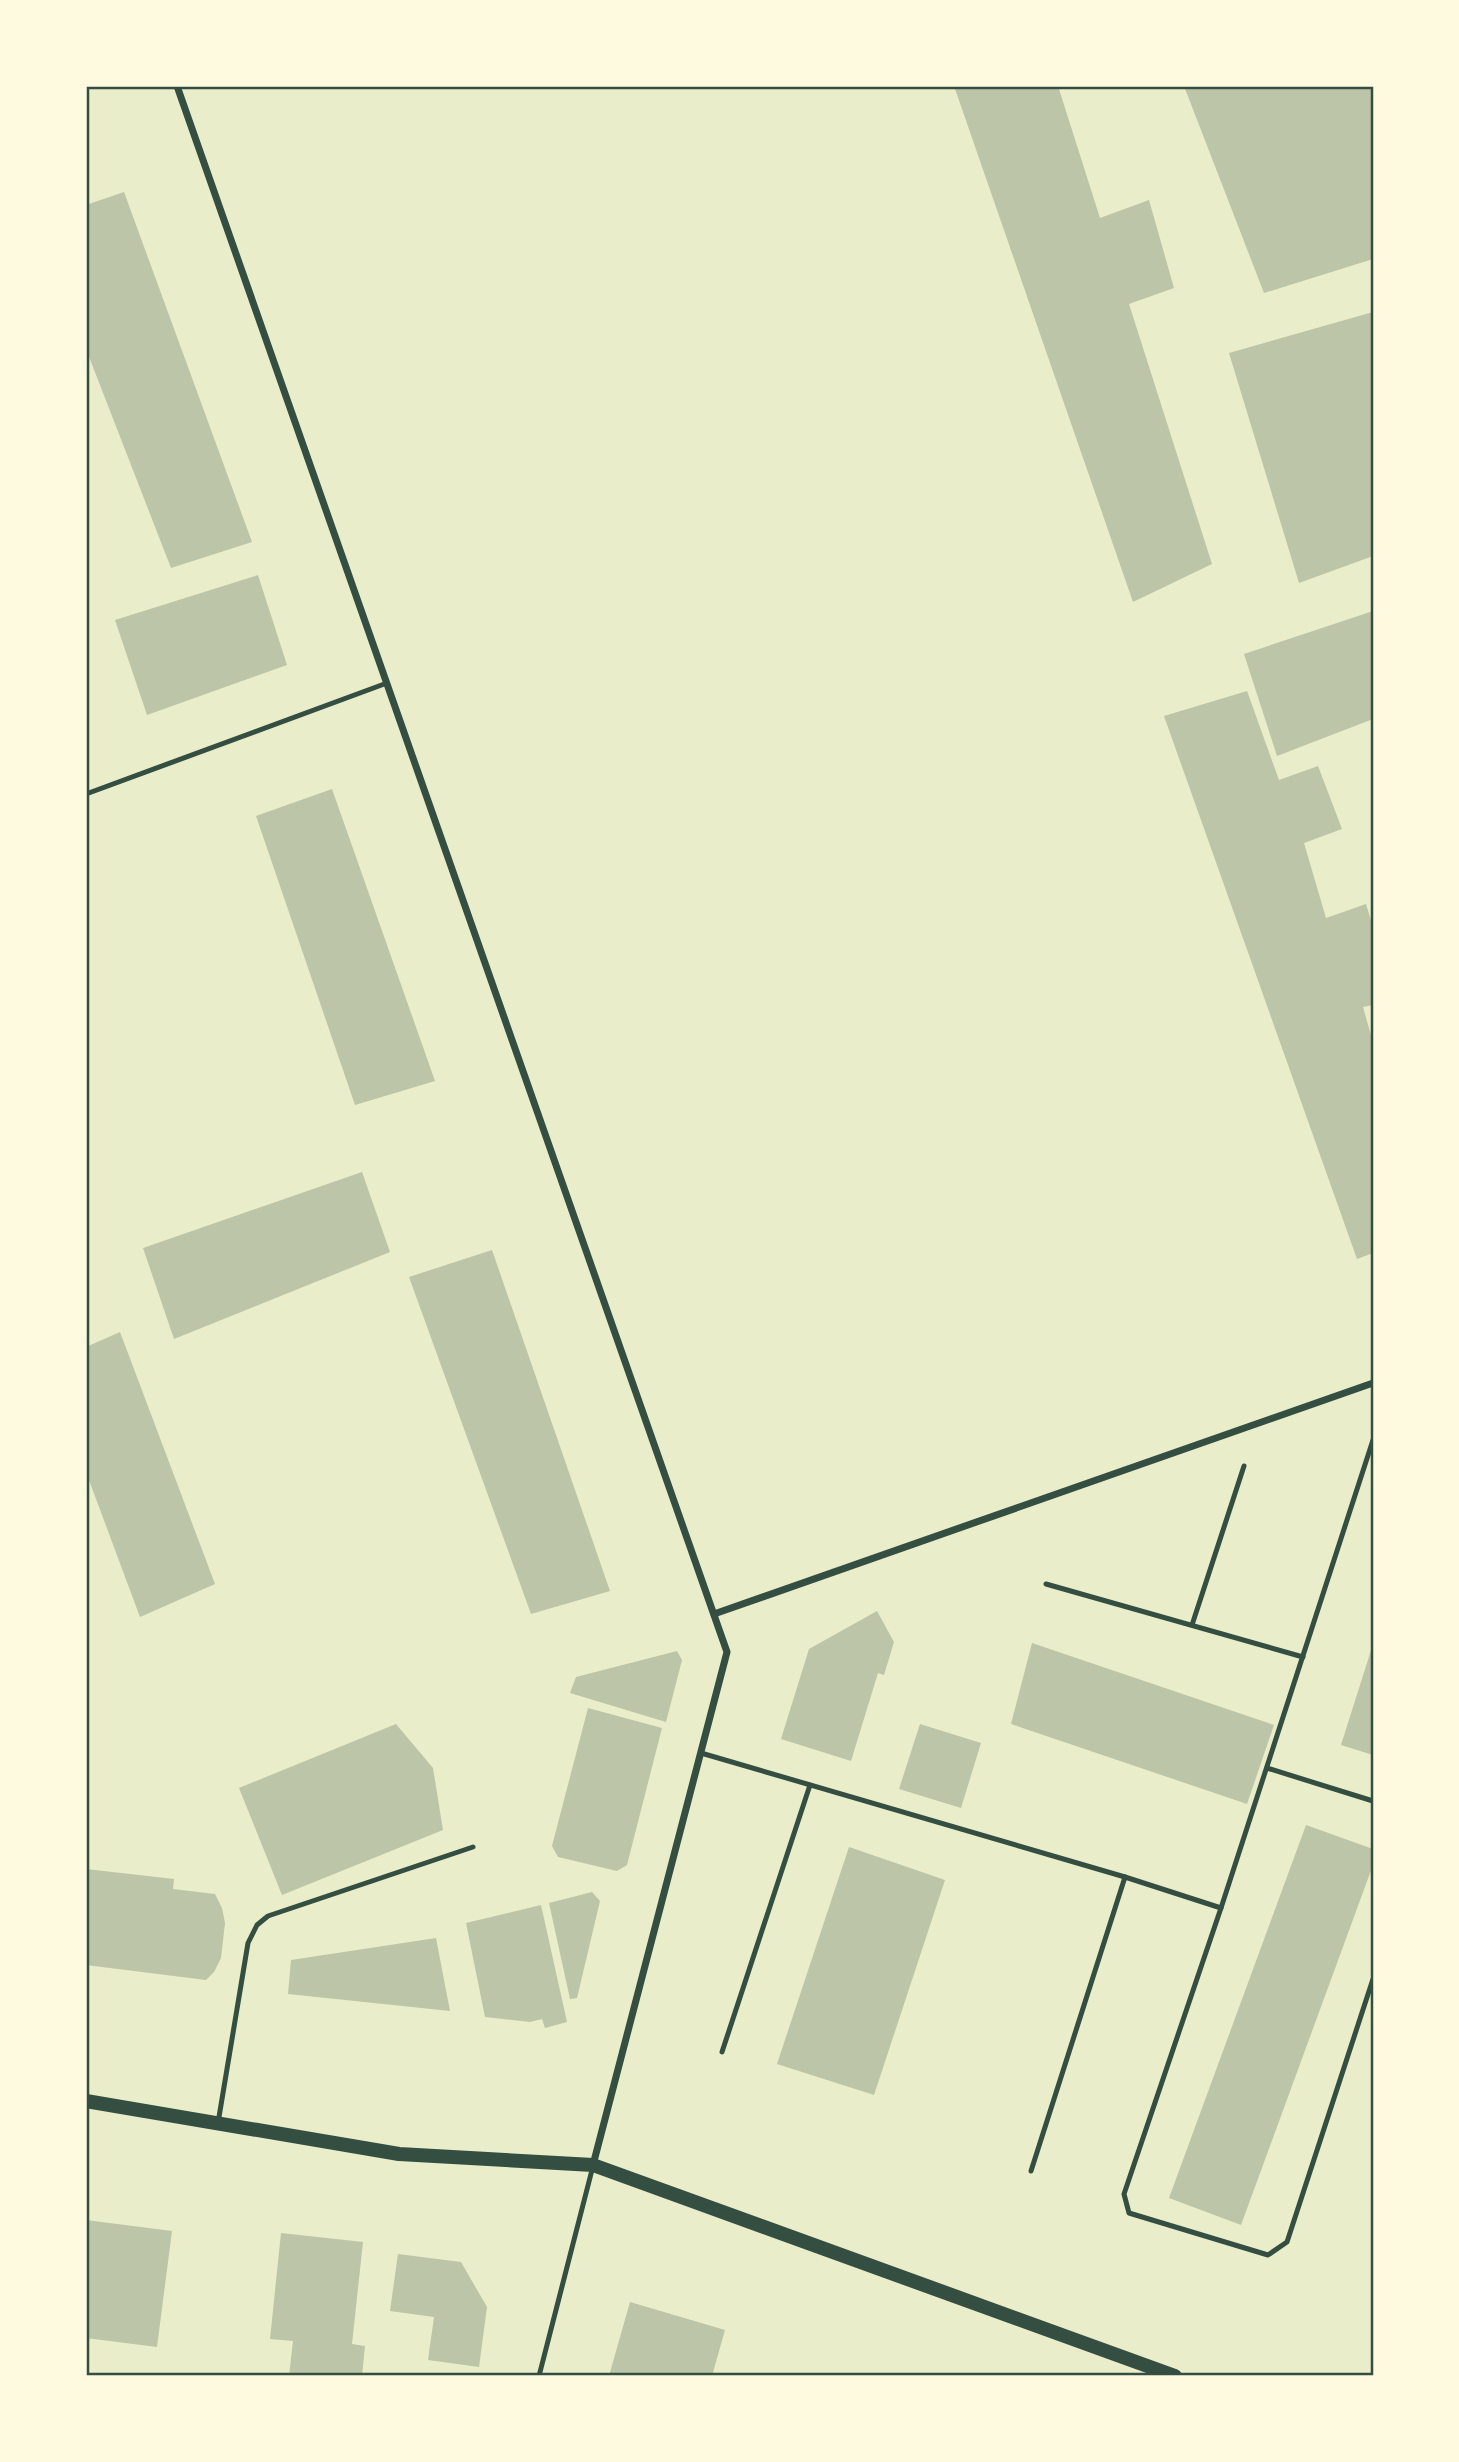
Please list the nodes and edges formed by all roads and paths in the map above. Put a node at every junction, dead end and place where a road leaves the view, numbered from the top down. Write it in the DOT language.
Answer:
graph roads {
  1 [pos="177,86"];
  2 [pos="387,683"];
  3 [pos="86,794"];
  4 [pos="1373,1382"];
  5 [pos="1373,1440"];
  6 [pos="1244,1466"];
  7 [pos="1046,1584"];
  8 [pos="714,1614"];
  9 [pos="1192,1625"];
  10 [pos="1303,1657"];
  11 [pos="701,1753"];
  12 [pos="1267,1768"];
  13 [pos="810,1785"];
  14 [pos="1373,1801"];
  15 [pos="474,1847"];
  16 [pos="1125,1877"];
  17 [pos="1221,1908"];
  18 [pos="1373,1979"];
  19 [pos="722,2052"];
  20 [pos="86,2101"];
  21 [pos="218,2123"];
  22 [pos="593,2165"];
  23 [pos="1031,2171"];
  24 [pos="539,2376"];
  25 [pos="1175,2376"];
  1 -- 2 [label="street"];
  2 -- 3 [label="lane"];
  2 -- 8 [label="street"];
  4 -- 8 [label="street"];
  5 -- 10 [label="lane"];
  6 -- 9 [label="lane"];
  7 -- 9 [label="lane"];
  8 -- 11 [label="street"];
  9 -- 10 [label="lane"];
  10 -- 12 [label="lane"];
  11 -- 13 [label="lane"];
  11 -- 22 [label="street"];
  12 -- 14 [label="lane"];
  12 -- 17 [label="lane"];
  13 -- 16 [label="lane"];
  13 -- 19 [label="lane"];
  15 -- 21 [label="lane"];
  16 -- 17 [label="lane"];
  16 -- 23 [label="lane"];
  17 -- 18 [label="lane"];
  20 -- 21 [label="main road"];
  21 -- 22 [label="main road"];
  22 -- 24 [label="lane"];
  22 -- 25 [label="main road"];
}
